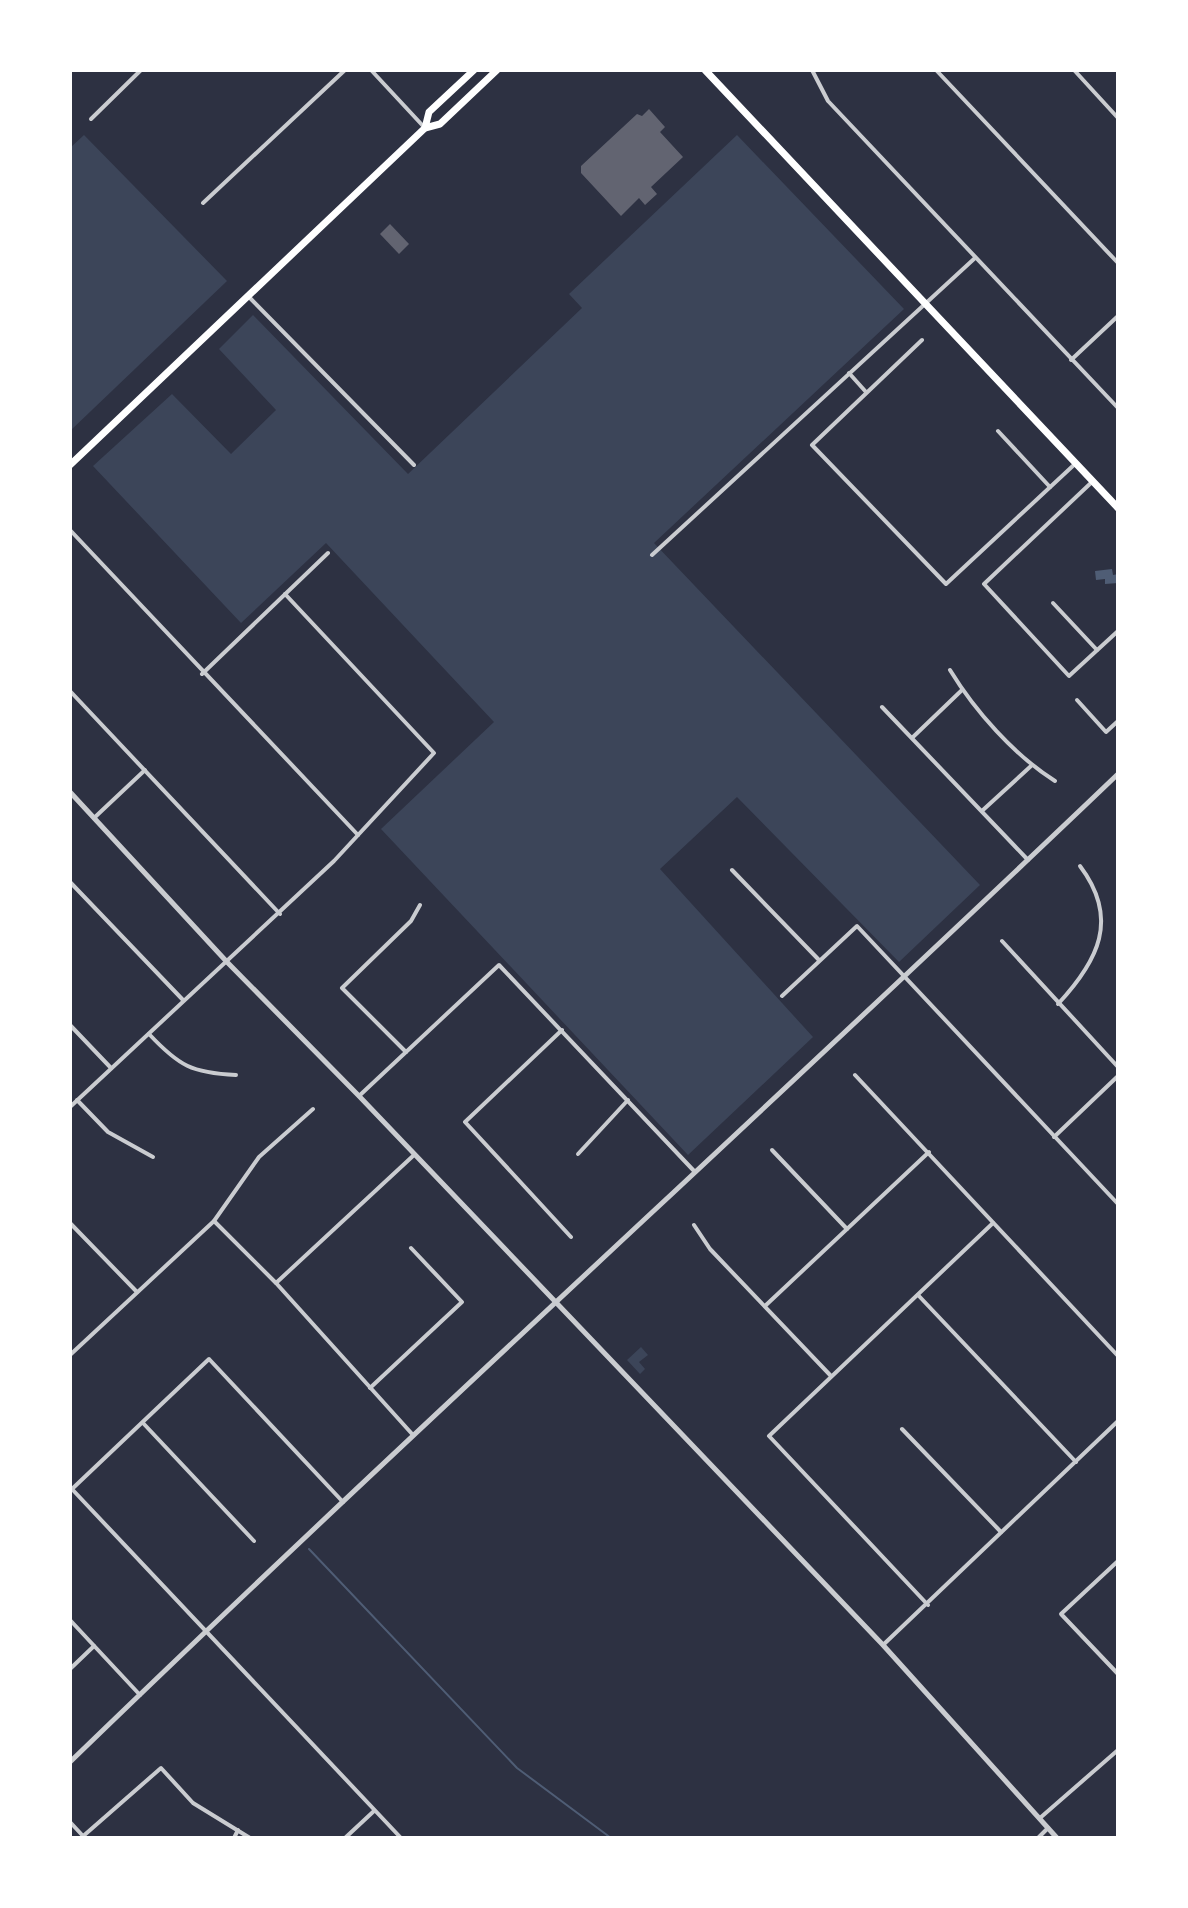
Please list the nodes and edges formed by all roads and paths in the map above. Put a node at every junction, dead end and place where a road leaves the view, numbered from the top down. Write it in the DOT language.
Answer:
graph roads {
  1 [pos="141,70"];
  2 [pos="345,70"];
  3 [pos="371,70"];
  4 [pos="474,70"];
  5 [pos="497,70"];
  6 [pos="705,70"];
  7 [pos="812,70"];
  8 [pos="936,70"];
  9 [pos="1074,70"];
  10 [pos="1118,118"];
  11 [pos="91,119"];
  12 [pos="425,128"];
  13 [pos="203,203"];
  14 [pos="975,258"];
  15 [pos="1118,263"];
  16 [pos="249,297"];
  17 [pos="925,304"];
  18 [pos="1118,316"];
  19 [pos="922,340"];
  20 [pos="1071,360"];
  21 [pos="849,373"];
  22 [pos="866,392"];
  23 [pos="1118,408"];
  24 [pos="998,431"];
  25 [pos="1076,463"];
  26 [pos="70,465"];
  27 [pos="414,465"];
  28 [pos="1093,481"];
  29 [pos="1050,487"];
  30 [pos="1118,508"];
  31 [pos="70,530"];
  32 [pos="328,553"];
  33 [pos="652,555"];
  34 [pos="285,594"];
  35 [pos="1053,603"];
  36 [pos="1118,631"];
  37 [pos="1097,650"];
  38 [pos="950,670"];
  39 [pos="202,674"];
  40 [pos="962,690"];
  41 [pos="70,691"];
  42 [pos="1077,700"];
  43 [pos="882,707"];
  44 [pos="1118,721"];
  45 [pos="913,737"];
  46 [pos="1031,766"];
  47 [pos="145,770"];
  48 [pos="1118,774"];
  49 [pos="1055,781"];
  50 [pos="70,792"];
  51 [pos="983,811"];
  52 [pos="94,818"];
  53 [pos="358,835"];
  54 [pos="1028,860"];
  55 [pos="1080,866"];
  56 [pos="732,870"];
  57 [pos="70,882"];
  58 [pos="420,905"];
  59 [pos="280,914"];
  60 [pos="1002,941"];
  61 [pos="820,960"];
  62 [pos="227,962"];
  63 [pos="905,979"];
  64 [pos="782,996"];
  65 [pos="183,1000"];
  66 [pos="1058,1004"];
  67 [pos="70,1025"];
  68 [pos="562,1030"];
  69 [pos="149,1034"];
  70 [pos="406,1052"];
  71 [pos="1118,1067"];
  72 [pos="111,1068"];
  73 [pos="236,1075"];
  74 [pos="855,1075"];
  75 [pos="1118,1076"];
  76 [pos="359,1096"];
  77 [pos="77,1100"];
  78 [pos="628,1100"];
  79 [pos="70,1107"];
  80 [pos="313,1109"];
  81 [pos="1054,1137"];
  82 [pos="772,1150"];
  83 [pos="929,1152"];
  84 [pos="578,1154"];
  85 [pos="414,1155"];
  86 [pos="153,1157"];
  87 [pos="695,1172"];
  88 [pos="1118,1204"];
  89 [pos="214,1221"];
  90 [pos="70,1223"];
  91 [pos="993,1223"];
  92 [pos="694,1225"];
  93 [pos="847,1229"];
  94 [pos="571,1237"];
  95 [pos="411,1248"];
  96 [pos="276,1283"];
  97 [pos="137,1292"];
  98 [pos="918,1294"];
  99 [pos="554,1302"];
  100 [pos="765,1306"];
  101 [pos="70,1355"];
  102 [pos="1118,1356"];
  103 [pos="831,1376"];
  104 [pos="370,1388"];
  105 [pos="1118,1421"];
  106 [pos="143,1423"];
  107 [pos="902,1429"];
  108 [pos="413,1435"];
  109 [pos="1076,1462"];
  110 [pos="71,1488"];
  111 [pos="343,1502"];
  112 [pos="1001,1532"];
  113 [pos="254,1541"];
  114 [pos="1118,1561"];
  115 [pos="928,1605"];
  116 [pos="70,1620"];
  117 [pos="205,1632"];
  118 [pos="883,1645"];
  119 [pos="94,1646"];
  120 [pos="70,1669"];
  121 [pos="1118,1674"];
  122 [pos="140,1695"];
  123 [pos="1118,1750"];
  124 [pos="70,1762"];
  125 [pos="374,1811"];
  126 [pos="1039,1820"];
  127 [pos="70,1822"];
  128 [pos="1048,1828"];
  129 [pos="238,1830"];
  130 [pos="82,1837"];
  131 [pos="234,1838"];
  132 [pos="250,1838"];
  133 [pos="345,1838"];
  134 [pos="401,1838"];
  135 [pos="1038,1838"];
  136 [pos="1057,1838"];
  1 -- 11 [label="street"];
  2 -- 13 [label="street"];
  3 -- 12 [label="street"];
  4 -- 12 [label="main road"];
  5 -- 12 [label="main road"];
  6 -- 17 [label="main road"];
  7 -- 14 [label="street"];
  8 -- 15 [label="street"];
  9 -- 10 [label="street"];
  12 -- 16 [label="main road"];
  14 -- 17 [label="street"];
  14 -- 20 [label="street"];
  16 -- 26 [label="main road"];
  16 -- 27 [label="street"];
  17 -- 21 [label="street"];
  17 -- 25 [label="main road"];
  18 -- 20 [label="street"];
  19 -- 22 [label="street"];
  20 -- 23 [label="street"];
  21 -- 22 [label="street"];
  21 -- 33 [label="street"];
  22 -- 29 [label="street"];
  24 -- 29 [label="street"];
  25 -- 28 [label="main road"];
  25 -- 29 [label="street"];
  28 -- 30 [label="main road"];
  28 -- 37 [label="street"];
  31 -- 39 [label="street"];
  32 -- 34 [label="street"];
  34 -- 39 [label="street"];
  34 -- 53 [label="street"];
  35 -- 37 [label="street"];
  36 -- 37 [label="street"];
  38 -- 40 [label="street"];
  39 -- 53 [label="street"];
  40 -- 45 [label="street"];
  40 -- 46 [label="street"];
  41 -- 47 [label="street"];
  42 -- 44 [label="street"];
  43 -- 45 [label="street"];
  45 -- 51 [label="street"];
  46 -- 49 [label="street"];
  46 -- 51 [label="street"];
  47 -- 52 [label="street"];
  47 -- 59 [label="street"];
  48 -- 54 [label="street"];
  50 -- 52 [label="street"];
  51 -- 54 [label="street"];
  52 -- 62 [label="street"];
  53 -- 59 [label="street"];
  54 -- 63 [label="street"];
  55 -- 66 [label="street"];
  56 -- 61 [label="street"];
  57 -- 65 [label="street"];
  58 -- 70 [label="street"];
  59 -- 62 [label="street"];
  60 -- 66 [label="street"];
  61 -- 63 [label="street"];
  61 -- 64 [label="street"];
  62 -- 65 [label="street"];
  62 -- 76 [label="street"];
  63 -- 81 [label="street"];
  63 -- 87 [label="street"];
  65 -- 69 [label="street"];
  66 -- 71 [label="street"];
  67 -- 72 [label="street"];
  68 -- 70 [label="street"];
  68 -- 78 [label="street"];
  68 -- 94 [label="street"];
  69 -- 72 [label="street"];
  69 -- 73 [label="street"];
  70 -- 76 [label="street"];
  72 -- 77 [label="street"];
  74 -- 83 [label="street"];
  75 -- 81 [label="street"];
  76 -- 85 [label="street"];
  77 -- 79 [label="street"];
  77 -- 86 [label="street"];
  78 -- 84 [label="street"];
  78 -- 87 [label="street"];
  80 -- 89 [label="street"];
  81 -- 88 [label="street"];
  82 -- 93 [label="street"];
  83 -- 91 [label="street"];
  83 -- 93 [label="street"];
  85 -- 96 [label="street"];
  85 -- 99 [label="street"];
  87 -- 99 [label="street"];
  89 -- 96 [label="street"];
  89 -- 97 [label="street"];
  90 -- 97 [label="street"];
  91 -- 98 [label="street"];
  91 -- 102 [label="street"];
  92 -- 100 [label="street"];
  93 -- 100 [label="street"];
  95 -- 104 [label="street"];
  96 -- 104 [label="street"];
  97 -- 101 [label="street"];
  98 -- 103 [label="street"];
  98 -- 109 [label="street"];
  99 -- 108 [label="street"];
  99 -- 118 [label="street"];
  100 -- 103 [label="street"];
  103 -- 115 [label="street"];
  104 -- 108 [label="street"];
  105 -- 109 [label="street"];
  106 -- 110 [label="street"];
  106 -- 111 [label="street"];
  106 -- 113 [label="street"];
  107 -- 112 [label="street"];
  108 -- 111 [label="street"];
  109 -- 112 [label="street"];
  110 -- 117 [label="street"];
  111 -- 117 [label="street"];
  112 -- 115 [label="street"];
  114 -- 121 [label="street"];
  115 -- 118 [label="street"];
  116 -- 119 [label="street"];
  117 -- 122 [label="street"];
  117 -- 125 [label="street"];
  118 -- 126 [label="street"];
  119 -- 120 [label="street"];
  119 -- 122 [label="street"];
  122 -- 124 [label="street"];
  123 -- 126 [label="street"];
  125 -- 133 [label="street"];
  125 -- 134 [label="street"];
  126 -- 128 [label="street"];
  127 -- 130 [label="street"];
  128 -- 135 [label="street"];
  128 -- 136 [label="street"];
  129 -- 130 [label="street"];
  129 -- 131 [label="street"];
  129 -- 132 [label="street"];
}
